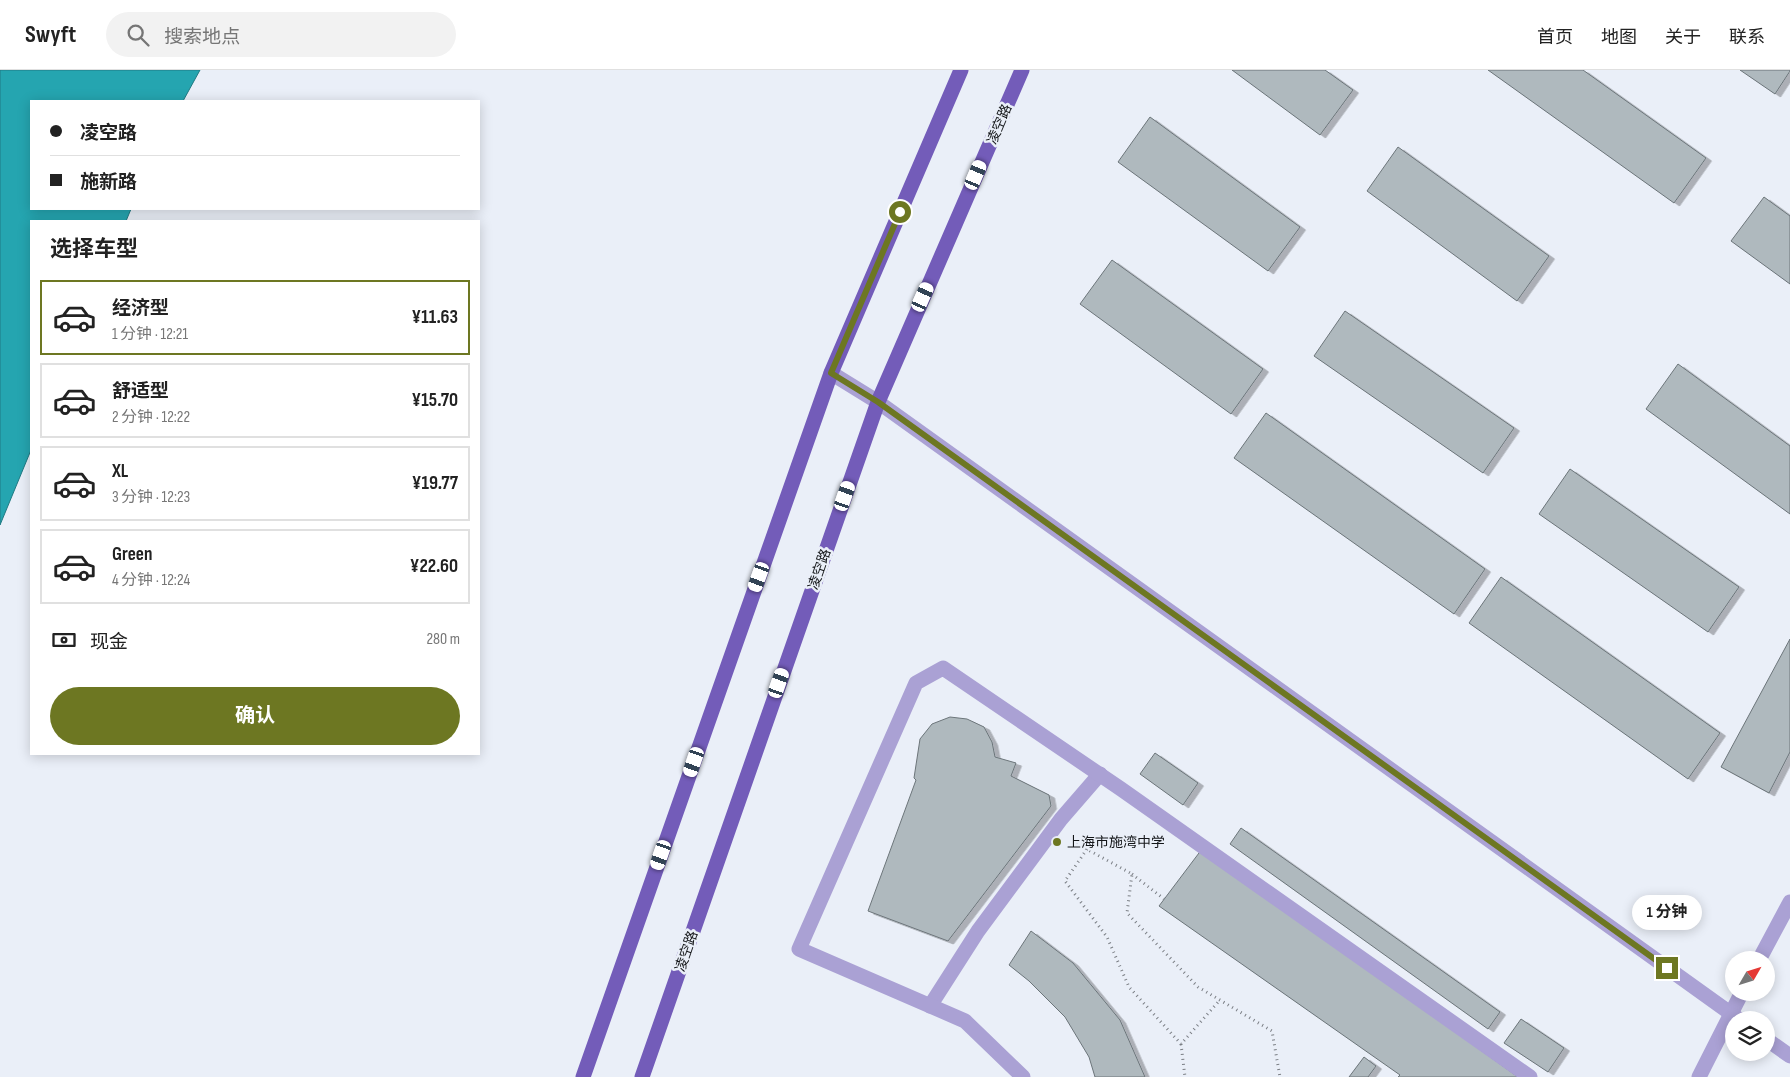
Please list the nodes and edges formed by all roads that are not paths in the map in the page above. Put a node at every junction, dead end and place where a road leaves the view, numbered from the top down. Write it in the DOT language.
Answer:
graph roads {
  1 [pos="961,70"];
  2 [pos="1022,70"];
  3 [pos="831,373"];
  4 [pos="878,402"];
  5 [pos="1100,774"];
  6 [pos="1790,902"];
  7 [pos="1764,951"];
  8 [pos="930,1006"];
  9 [pos="1727,1011"];
  10 [pos="1725,1034"];
  11 [pos="1775,1045"];
  12 [pos="1790,1056"];
  13 [pos="583,1077"];
  14 [pos="642,1077"];
  15 [pos="1023,1077"];
  16 [pos="1530,1077"];
  17 [pos="1699,1077"];
  1 -- 3 [label="main road"];
  2 -- 4 [label="main road, 凌空路"];
  3 -- 4 [label="street"];
  3 -- 13 [label="main road"];
  4 -- 9 [label="street"];
  4 -- 14 [label="main road, 凌空路"];
  5 -- 8 [label="street"];
  5 -- 8 [label="street"];
  5 -- 16 [label="street"];
  6 -- 7 [label="street"];
  8 -- 15 [label="street"];
  10 -- 17 [label="street"];
  11 -- 12 [label="street"];
}
